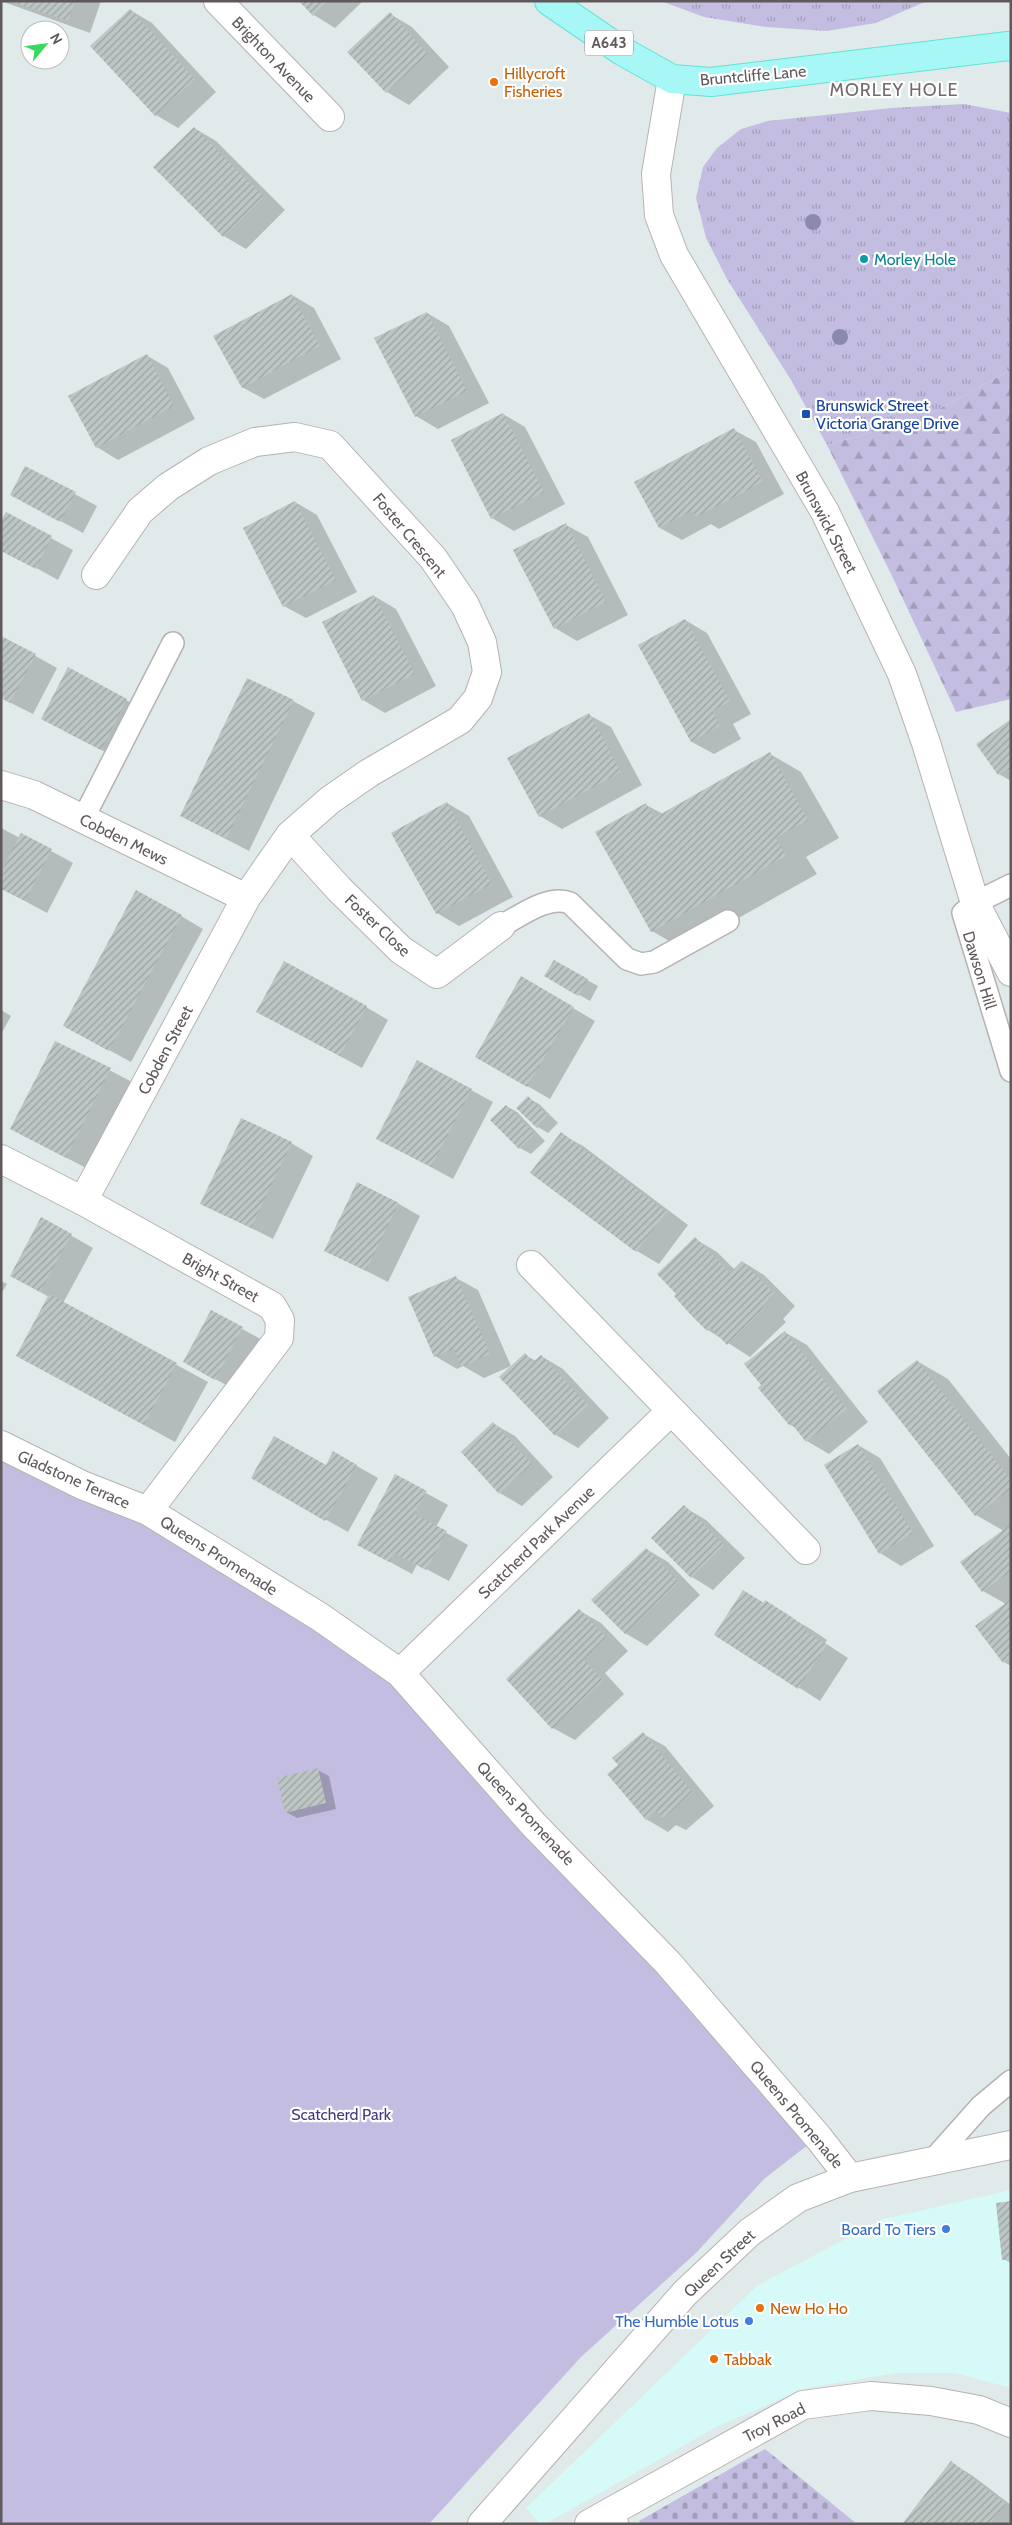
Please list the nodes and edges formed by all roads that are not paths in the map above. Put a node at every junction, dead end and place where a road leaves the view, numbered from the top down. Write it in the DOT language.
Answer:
graph roads {
  1 [pos="218,1"];
  2 [pos="549,1"];
  3 [pos="1010,44"];
  4 [pos="672,79"];
  5 [pos="330,116"];
  6 [pos="96,575"];
  7 [pos="173,643"];
  8 [pos="1,785"];
  9 [pos="83,819"];
  10 [pos="290,835"];
  11 [pos="1011,885"];
  12 [pos="246,898"];
  13 [pos="975,903"];
  14 [pos="728,921"];
  15 [pos="501,926"];
  16 [pos="1011,972"];
  17 [pos="1011,1071"];
  18 [pos="1,1159"];
  19 [pos="83,1202"];
  20 [pos="531,1265"];
  21 [pos="671,1411"];
  22 [pos="1,1445"];
  23 [pos="148,1511"];
  24 [pos="806,1550"];
  25 [pos="400,1673"];
  26 [pos="1011,2081"];
  27 [pos="1011,2146"];
  28 [pos="932,2161"];
  29 [pos="850,2178"];
  30 [pos="1011,2424"];
  31 [pos="605,2520"];
  32 [pos="482,2524"];
  1 -- 5 [label="street, Brighton Avenue"];
  2 -- 4 [label="main road, Bruntcliffe Lane / A643"];
  3 -- 4 [label="main road, Bruntcliffe Lane / A643"];
  4 -- 13 [label="street, Brunswick Street"];
  6 -- 10 [label="street, Foster Crescent"];
  7 -- 9 [label="lane"];
  8 -- 9 [label="street, Cobden Mews"];
  9 -- 12 [label="street, Cobden Mews"];
  10 -- 12 [label="street, Foster Crescent"];
  10 -- 15 [label="street, Foster Close"];
  11 -- 13 [label="lane"];
  12 -- 19 [label="street, Cobden Street"];
  13 -- 16 [label="street, Brunswick Street"];
  13 -- 17 [label="lane, Dawson Hill"];
  14 -- 15 [label="lane"];
  18 -- 19 [label="street, Bright Street"];
  19 -- 23 [label="street, Bright Street"];
  20 -- 21 [label="street"];
  21 -- 24 [label="street"];
  21 -- 25 [label="street, Scatcherd Park Avenue"];
  22 -- 23 [label="street, Gladstone Terrace"];
  23 -- 25 [label="street, Queens Promenade"];
  25 -- 29 [label="street, Queens Promenade"];
  26 -- 28 [label="lane"];
  27 -- 28 [label="street, Queen Street"];
  28 -- 29 [label="street, Queen Street"];
  29 -- 32 [label="street, Queen Street"];
  30 -- 31 [label="street, Troy Road"];
}
